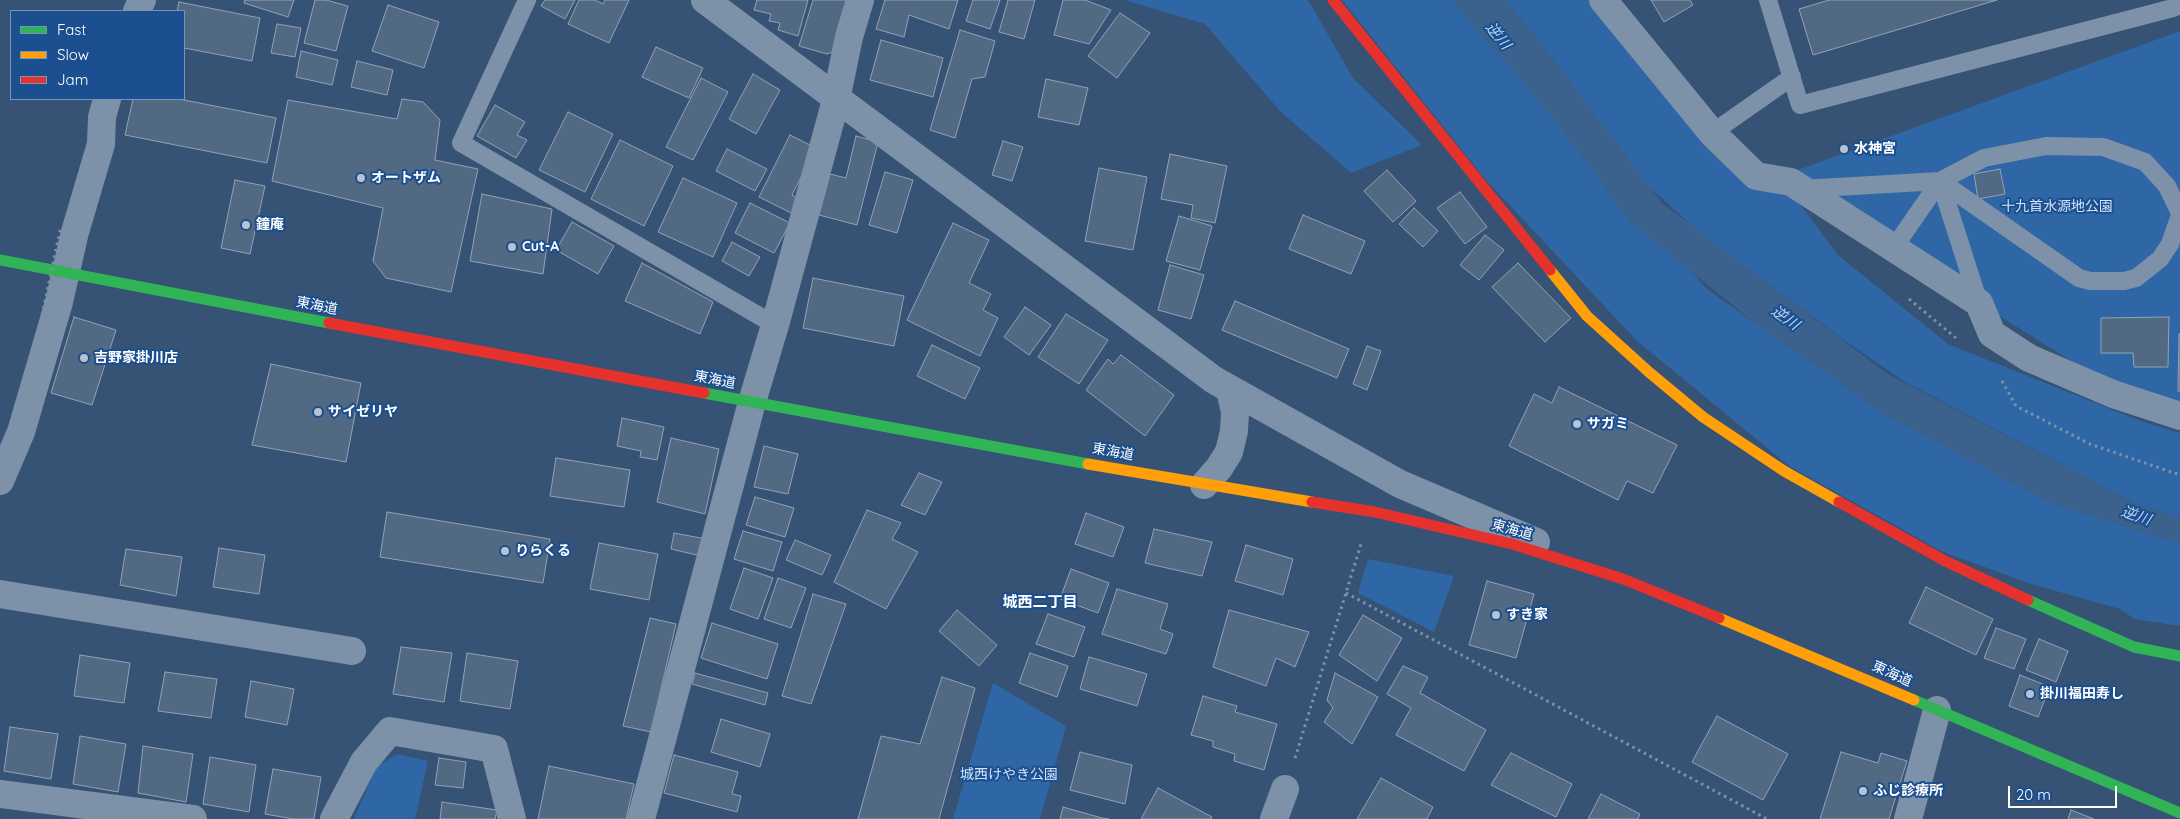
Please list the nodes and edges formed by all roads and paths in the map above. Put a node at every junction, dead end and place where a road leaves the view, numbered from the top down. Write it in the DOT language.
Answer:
graph roads {
  1 [pos="527,0"];
  2 [pos="705,0"];
  3 [pos="860,0"];
  4 [pos="1332,0"];
  5 [pos="1603,0"];
  6 [pos="1768,0"];
  7 [pos="2180,4"];
  8 [pos="1792,77"];
  9 [pos="107,100"];
  10 [pos="836,100"];
  11 [pos="1712,133"];
  12 [pos="1940,181"];
  13 [pos="1802,189"];
  14 [pos="2180,214"];
  15 [pos="61,226"];
  16 [pos="1893,249"];
  17 [pos="0,260"];
  18 [pos="65,274"];
  19 [pos="1979,303"];
  20 [pos="42,315"];
  21 [pos="775,325"];
  22 [pos="1230,390"];
  23 [pos="752,402"];
  24 [pos="2180,416"];
  25 [pos="0,482"];
  26 [pos="1204,485"];
  27 [pos="1362,544"];
  28 [pos="1622,579"];
  29 [pos="1346,593"];
  30 [pos="0,594"];
  31 [pos="352,651"];
  32 [pos="2180,656"];
  33 [pos="1937,710"];
  34 [pos="1285,789"];
  35 [pos="0,794"];
  36 [pos="2180,813"];
  37 [pos="193,819"];
  38 [pos="334,819"];
  39 [pos="512,819"];
  40 [pos="641,819"];
  41 [pos="1274,819"];
  42 [pos="1767,819"];
  43 [pos="1908,819"];
  1 -- 21 [label="lane"];
  2 -- 10 [label="street"];
  3 -- 10 [label="street"];
  4 -- 32 [label="main road"];
  5 -- 11 [label="street"];
  6 -- 8 [label="lane"];
  7 -- 8 [label="lane"];
  8 -- 11 [label="lane"];
  9 -- 18 [label="street"];
  10 -- 21 [label="street"];
  10 -- 22 [label="street"];
  11 -- 13 [label="street"];
  12 -- 13 [label="lane"];
  12 -- 14 [label="lane"];
  12 -- 14 [label="lane"];
  12 -- 16 [label="lane"];
  12 -- 19 [label="lane"];
  13 -- 16 [label="street"];
  15 -- 20 [label="path, bridge"];
  16 -- 19 [label="street"];
  17 -- 18 [label="main road, 東海道"];
  18 -- 23 [label="main road, 東海道"];
  18 -- 25 [label="street"];
  19 -- 24 [label="street"];
  21 -- 23 [label="street"];
  22 -- 26 [label="street"];
  22 -- 28 [label="street"];
  23 -- 26 [label="main road, 東海道"];
  23 -- 40 [label="street"];
  26 -- 28 [label="main road, 東海道"];
  27 -- 29 [label="path"];
  28 -- 33 [label="main road, 東海道"];
  29 -- 34 [label="path"];
  29 -- 42 [label="path"];
  30 -- 31 [label="street"];
  33 -- 36 [label="main road, 東海道"];
  33 -- 43 [label="street"];
  34 -- 41 [label="street"];
  35 -- 37 [label="street"];
  38 -- 39 [label="street"];
}
